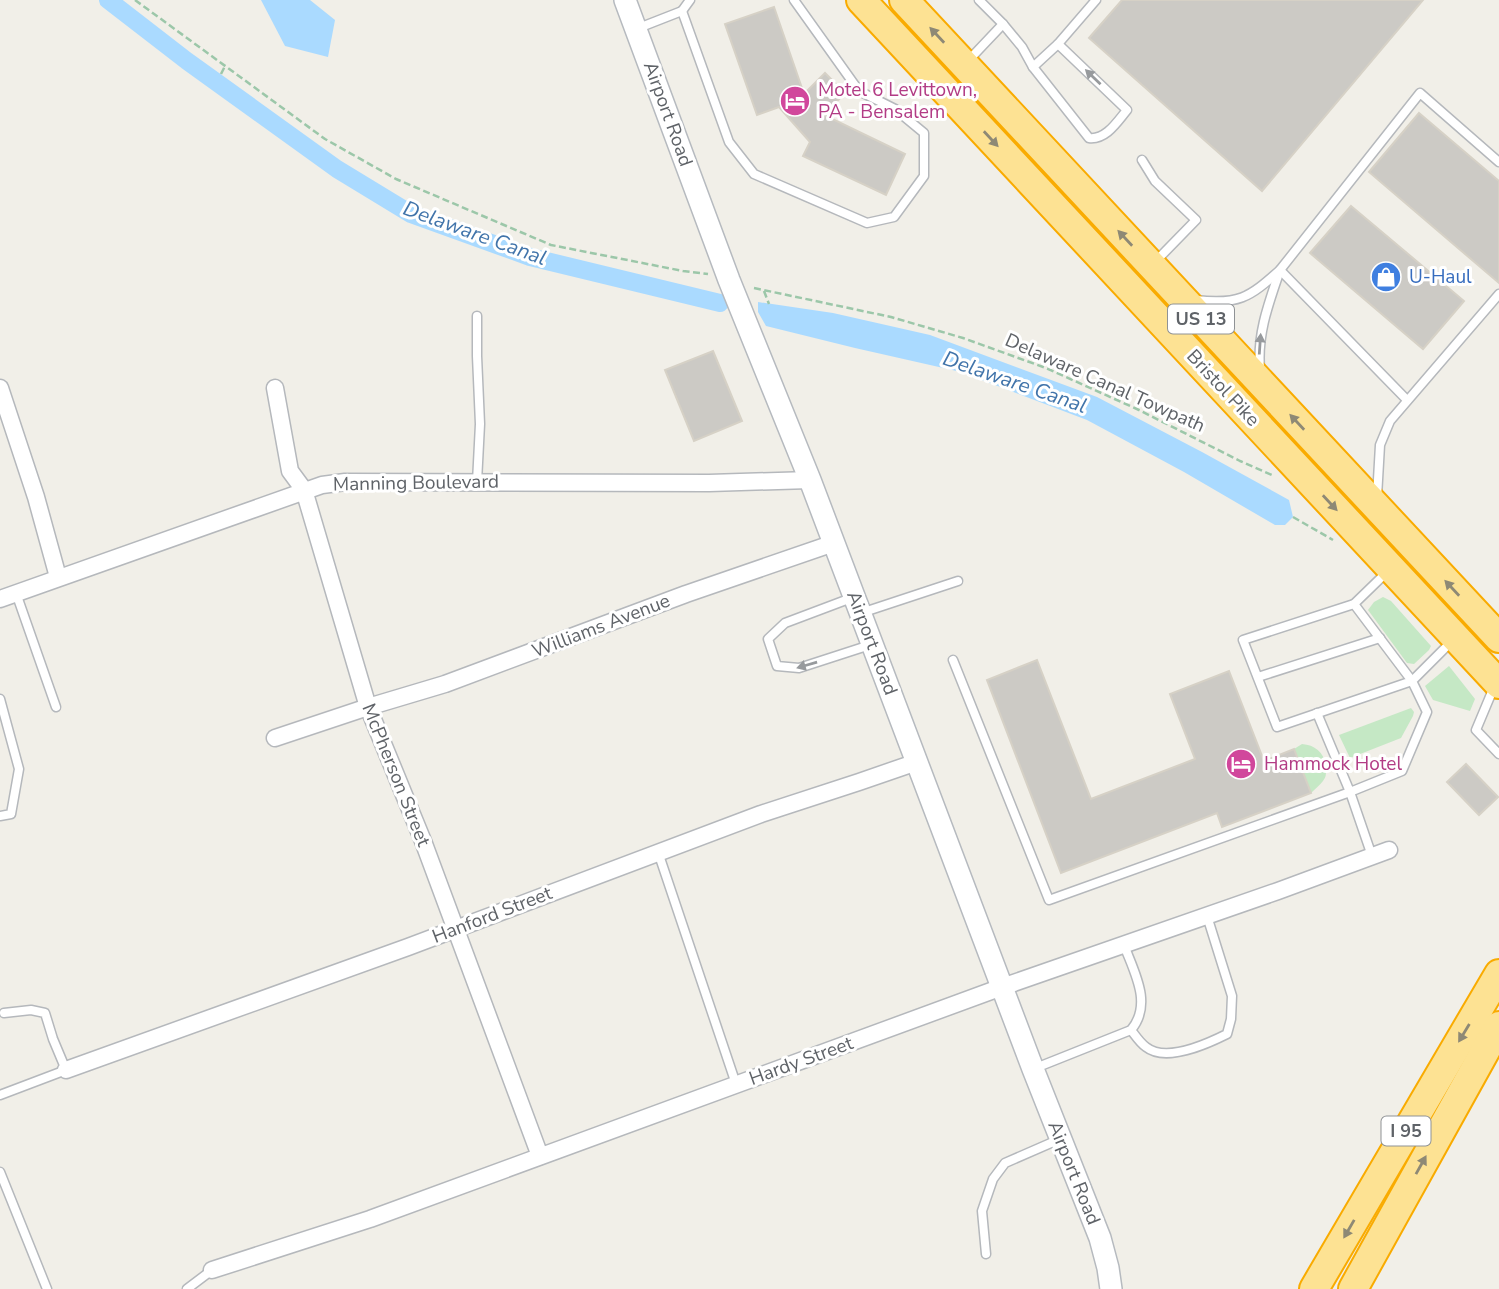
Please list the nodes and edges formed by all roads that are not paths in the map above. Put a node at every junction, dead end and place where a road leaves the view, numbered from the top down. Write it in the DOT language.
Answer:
graph roads {
  1 [pos="625,0"];
  2 [pos="690,0"];
  3 [pos="794,0"];
  4 [pos="861,0"];
  5 [pos="904,0"];
  6 [pos="979,0"];
  7 [pos="1096,0"];
  8 [pos="682,11"];
  9 [pos="1003,24"];
  10 [pos="636,29"];
  11 [pos="1058,44"];
  12 [pos="964,65"];
  13 [pos="1033,67"];
  14 [pos="1142,160"];
  15 [pos="1499,162"];
  16 [pos="1151,265"];
  17 [pos="1280,270"];
  18 [pos="1178,295"];
  19 [pos="1499,295"];
  20 [pos="477,316"];
  21 [pos="1261,383"];
  22 [pos="0,388"];
  23 [pos="275,388"];
  24 [pos="1407,400"];
  25 [pos="810,480"];
  26 [pos="477,482"];
  27 [pos="304,490"];
  28 [pos="1376,507"];
  29 [pos="834,543"];
  30 [pos="1391,568"];
  31 [pos="58,577"];
  32 [pos="958,581"];
  33 [pos="16,593"];
  34 [pos="0,599"];
  35 [pos="1354,604"];
  36 [pos="857,605"];
  37 [pos="1456,637"];
  38 [pos="1380,638"];
  39 [pos="1499,638"];
  40 [pos="872,645"];
  41 [pos="953,660"];
  42 [pos="1258,677"];
  43 [pos="1412,681"];
  44 [pos="1498,682"];
  45 [pos="0,699"];
  46 [pos="56,707"];
  47 [pos="368,707"];
  48 [pos="1317,713"];
  49 [pos="275,738"];
  50 [pos="1499,754"];
  51 [pos="917,762"];
  52 [pos="1350,792"];
  53 [pos="0,816"];
  54 [pos="1389,850"];
  55 [pos="658,852"];
  56 [pos="1372,856"];
  57 [pos="1207,916"];
  58 [pos="456,929"];
  59 [pos="1124,944"];
  60 [pos="1499,974"];
  61 [pos="1002,987"];
  62 [pos="4,1013"];
  63 [pos="1499,1026"];
  64 [pos="1131,1030"];
  65 [pos="1033,1069"];
  66 [pos="66,1070"];
  67 [pos="736,1084"];
  68 [pos="0,1095"];
  69 [pos="1060,1139"];
  70 [pos="540,1156"];
  71 [pos="0,1172"];
  72 [pos="986,1254"];
  73 [pos="212,1270"];
  74 [pos="47,1289"];
  75 [pos="187,1289"];
  76 [pos="1111,1289"];
  77 [pos="1314,1289"];
  78 [pos="1353,1289"];
  1 -- 10 [label="street, Airport Road"];
  2 -- 8 [label="lane"];
  3 -- 8 [label="lane"];
  4 -- 30 [label="highway, Bristol Pike / US 13, one-way"];
  12 -- 5 [label="highway, Bristol Pike / US 13, one-way"];
  6 -- 9 [label="lane"];
  7 -- 11 [label="lane"];
  8 -- 10 [label="lane"];
  9 -- 12 [label="lane"];
  9 -- 13 [label="lane"];
  10 -- 25 [label="street, Airport Road"];
  11 -- 13 [label="lane"];
  13 -- 11 [label="lane, one-way"];
  16 -- 12 [label="highway, Bristol Pike / US 13, one-way"];
  14 -- 16 [label="lane"];
  15 -- 17 [label="lane"];
  16 -- 18 [label="highway, Bristol Pike / US 13"];
  17 -- 18 [label="lane"];
  21 -- 17 [label="lane, one-way"];
  17 -- 24 [label="lane"];
  18 -- 21 [label="highway, Bristol Pike / US 13"];
  19 -- 24 [label="lane"];
  20 -- 26 [label="lane"];
  28 -- 21 [label="highway, Bristol Pike / US 13, one-way"];
  22 -- 31 [label="street"];
  23 -- 27 [label="street, McPherson Street"];
  24 -- 28 [label="lane"];
  25 -- 26 [label="street, Manning Boulevard"];
  25 -- 29 [label="street, Airport Road"];
  26 -- 27 [label="street, Manning Boulevard"];
  27 -- 31 [label="street, Manning Boulevard"];
  27 -- 47 [label="street, McPherson Street"];
  39 -- 28 [label="highway, Bristol Pike / US 13, one-way"];
  29 -- 36 [label="street, Airport Road"];
  29 -- 47 [label="street, Williams Avenue"];
  30 -- 35 [label="lane"];
  30 -- 37 [label="highway, Bristol Pike / US 13"];
  31 -- 33 [label="street, Manning Boulevard"];
  32 -- 36 [label="lane"];
  33 -- 34 [label="street, Manning Boulevard"];
  33 -- 46 [label="lane"];
  35 -- 38 [label="lane"];
  35 -- 42 [label="lane"];
  36 -- 40 [label="street, Airport Road"];
  40 -- 36 [label="lane, one-way"];
  37 -- 43 [label="lane"];
  37 -- 44 [label="highway, Bristol Pike / US 13"];
  38 -- 42 [label="lane"];
  38 -- 43 [label="lane"];
  40 -- 51 [label="street, Airport Road"];
  41 -- 52 [label="lane"];
  42 -- 48 [label="lane"];
  43 -- 48 [label="lane"];
  43 -- 52 [label="lane"];
  44 -- 50 [label="lane"];
  45 -- 53 [label="lane"];
  47 -- 49 [label="street, Williams Avenue"];
  47 -- 58 [label="street, McPherson Street"];
  48 -- 52 [label="lane"];
  51 -- 55 [label="street, Hanford Street"];
  51 -- 61 [label="street, Airport Road"];
  52 -- 56 [label="lane"];
  54 -- 56 [label="street, Hardy Street"];
  55 -- 58 [label="street, Hanford Street"];
  55 -- 67 [label="lane"];
  56 -- 57 [label="street, Hardy Street"];
  57 -- 59 [label="street, Hardy Street"];
  57 -- 64 [label="lane"];
  58 -- 66 [label="street, Hanford Street"];
  58 -- 70 [label="street, McPherson Street"];
  59 -- 61 [label="street, Hardy Street"];
  59 -- 64 [label="lane"];
  60 -- 77 [label="highway, I 95, one-way"];
  61 -- 65 [label="street, Airport Road"];
  61 -- 67 [label="street, Hardy Street"];
  62 -- 66 [label="lane"];
  78 -- 63 [label="highway, I 95, one-way"];
  64 -- 65 [label="lane"];
  65 -- 69 [label="street, Airport Road"];
  66 -- 68 [label="lane"];
  67 -- 70 [label="street, Hardy Street"];
  69 -- 72 [label="lane"];
  69 -- 76 [label="street, Airport Road"];
  70 -- 73 [label="street, Hardy Street"];
  71 -- 74 [label="lane"];
  73 -- 75 [label="lane"];
}
